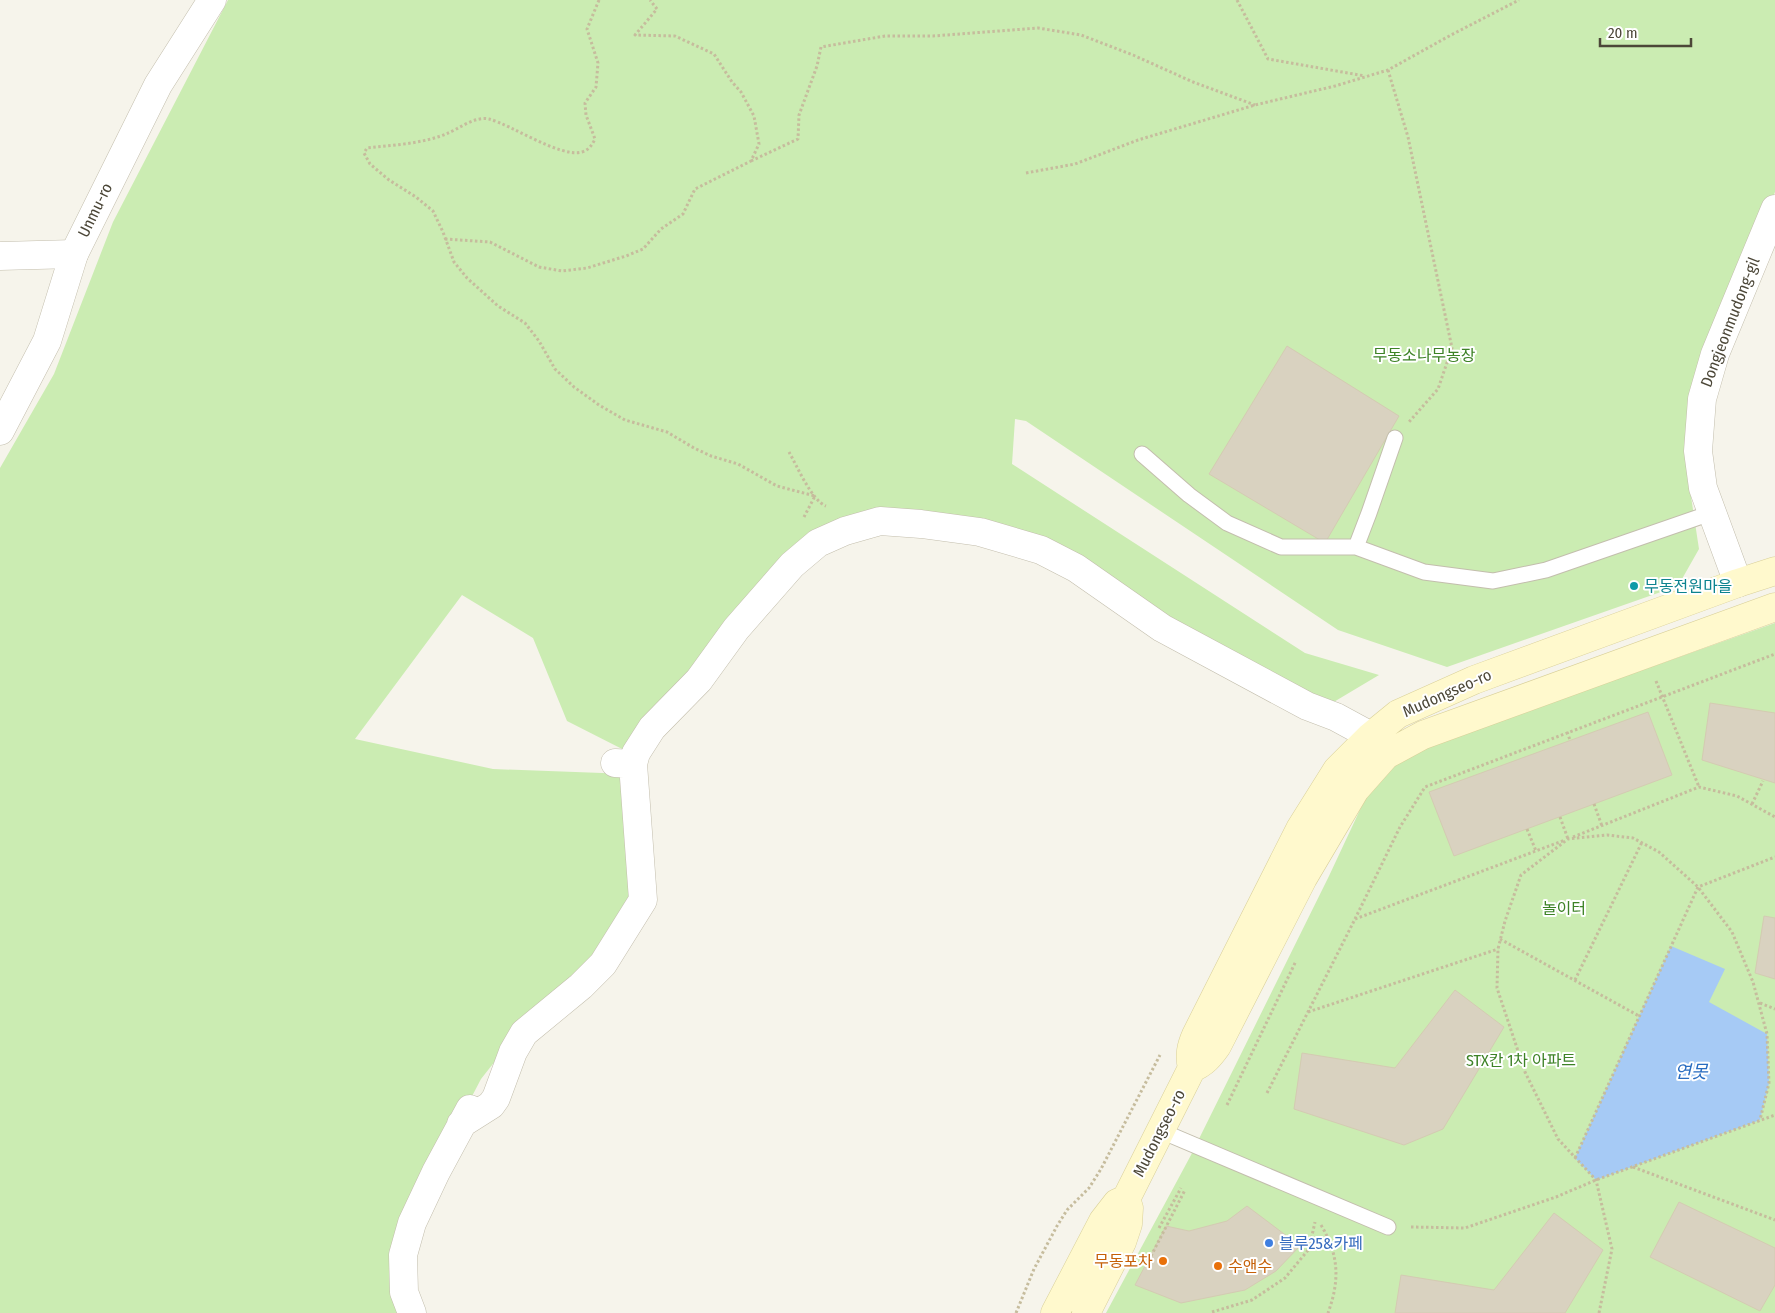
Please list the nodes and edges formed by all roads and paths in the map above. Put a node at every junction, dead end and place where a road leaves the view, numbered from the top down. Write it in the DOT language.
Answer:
graph roads {
  1 [pos="212,0"];
  2 [pos="599,0"];
  3 [pos="650,0"];
  4 [pos="1237,0"];
  5 [pos="1519,0"];
  6 [pos="1388,70"];
  7 [pos="1368,76"];
  8 [pos="1255,105"];
  9 [pos="751,161"];
  10 [pos="1026,173"];
  11 [pos="1775,209"];
  12 [pos="445,238"];
  13 [pos="74,254"];
  14 [pos="0,256"];
  15 [pos="0,431"];
  16 [pos="1396,438"];
  17 [pos="789,452"];
  18 [pos="1142,454"];
  19 [pos="815,496"];
  20 [pos="830,507"];
  21 [pos="1711,513"];
  22 [pos="1356,547"];
  23 [pos="1775,571"];
  24 [pos="1738,583"];
  25 [pos="1775,607"];
  26 [pos="1775,654"];
  27 [pos="1662,696"];
  28 [pos="1567,732"];
  29 [pos="1371,736"];
  30 [pos="1570,740"];
  31 [pos="1499,758"];
  32 [pos="1502,765"];
  33 [pos="1763,781"];
  34 [pos="1699,787"];
  35 [pos="1594,804"];
  36 [pos="1752,804"];
  37 [pos="1560,817"];
  38 [pos="1775,817"];
  39 [pos="1602,826"];
  40 [pos="1527,829"];
  41 [pos="1568,839"];
  42 [pos="1642,842"];
  43 [pos="1536,851"];
  44 [pos="1775,857"];
  45 [pos="1698,887"];
  46 [pos="1355,919"];
  47 [pos="1500,939"];
  48 [pos="1498,949"];
  49 [pos="1296,961"];
  50 [pos="1575,980"];
  51 [pos="1759,1003"];
  52 [pos="1775,1009"];
  53 [pos="1307,1012"];
  54 [pos="1639,1016"];
  55 [pos="1192,1068"];
  56 [pos="487,1077"];
  57 [pos="1267,1093"];
  58 [pos="1227,1105"];
  59 [pos="1775,1114"];
  60 [pos="1760,1120"];
  61 [pos="461,1124"];
  62 [pos="1161,1130"];
  63 [pos="1575,1158"];
  64 [pos="1633,1167"];
  65 [pos="1596,1180"];
  66 [pos="1185,1190"];
  67 [pos="1126,1199"];
  68 [pos="1775,1220"];
  69 [pos="1388,1227"];
  70 [pos="1148,1260"];
  71 [pos="1212,1312"];
  72 [pos="412,1313"];
  73 [pos="1055,1313"];
  74 [pos="1086,1313"];
  75 [pos="1328,1313"];
  76 [pos="1598,1313"];
  1 -- 13 [label="street, Unmu-ro"];
  2 -- 12 [label="path"];
  3 -- 9 [label="path"];
  4 -- 7 [label="path"];
  5 -- 6 [label="path"];
  6 -- 7 [label="path"];
  6 -- 16 [label="path"];
  7 -- 8 [label="path"];
  8 -- 9 [label="path"];
  8 -- 10 [label="path"];
  9 -- 12 [label="path"];
  11 -- 21 [label="street, Dongjeonmudong-gil"];
  12 -- 19 [label="path"];
  13 -- 14 [label="street"];
  13 -- 15 [label="street, Unmu-ro"];
  16 -- 22 [label="lane"];
  17 -- 19 [label="path"];
  18 -- 22 [label="lane"];
  19 -- 20 [label="path"];
  21 -- 22 [label="lane"];
  21 -- 24 [label="street, Dongjeonmudong-gil"];
  23 -- 24 [label="main road, Mudongseo-ro"];
  24 -- 29 [label="main road, Mudongseo-ro"];
  25 -- 55 [label="main road, Mudongseo-ro"];
  26 -- 27 [label="path"];
  27 -- 28 [label="path"];
  27 -- 34 [label="path"];
  28 -- 30 [label="path"];
  28 -- 31 [label="path"];
  29 -- 55 [label="main road, Mudongseo-ro"];
  29 -- 61 [label="street"];
  31 -- 32 [label="path"];
  31 -- 46 [label="path"];
  33 -- 36 [label="path"];
  34 -- 36 [label="path"];
  34 -- 39 [label="path"];
  35 -- 39 [label="path"];
  36 -- 38 [label="path"];
  37 -- 41 [label="path"];
  39 -- 41 [label="path"];
  40 -- 43 [label="path"];
  41 -- 42 [label="path"];
  41 -- 43 [label="path"];
  41 -- 47 [label="path"];
  42 -- 45 [label="path"];
  42 -- 50 [label="path"];
  43 -- 46 [label="path"];
  44 -- 45 [label="path"];
  45 -- 51 [label="path"];
  45 -- 54 [label="path"];
  46 -- 53 [label="path"];
  47 -- 48 [label="path"];
  47 -- 50 [label="path"];
  48 -- 53 [label="path"];
  48 -- 63 [label="path"];
  49 -- 58 [label="path"];
  50 -- 54 [label="path"];
  51 -- 52 [label="path"];
  51 -- 60 [label="path"];
  53 -- 57 [label="path"];
  54 -- 63 [label="path"];
  55 -- 62 [label="main road, Mudongseo-ro"];
  56 -- 61 [label="street"];
  59 -- 60 [label="path"];
  60 -- 64 [label="path"];
  61 -- 72 [label="street"];
  62 -- 67 [label="main road, Mudongseo-ro"];
  62 -- 69 [label="lane"];
  63 -- 65 [label="path"];
  64 -- 65 [label="path"];
  64 -- 68 [label="path"];
  65 -- 69 [label="path"];
  65 -- 76 [label="path"];
  66 -- 70 [label="path"];
  67 -- 73 [label="main road, Mudongseo-ro"];
  67 -- 74 [label="main road"];
  71 -- 75 [label="path"];
}
